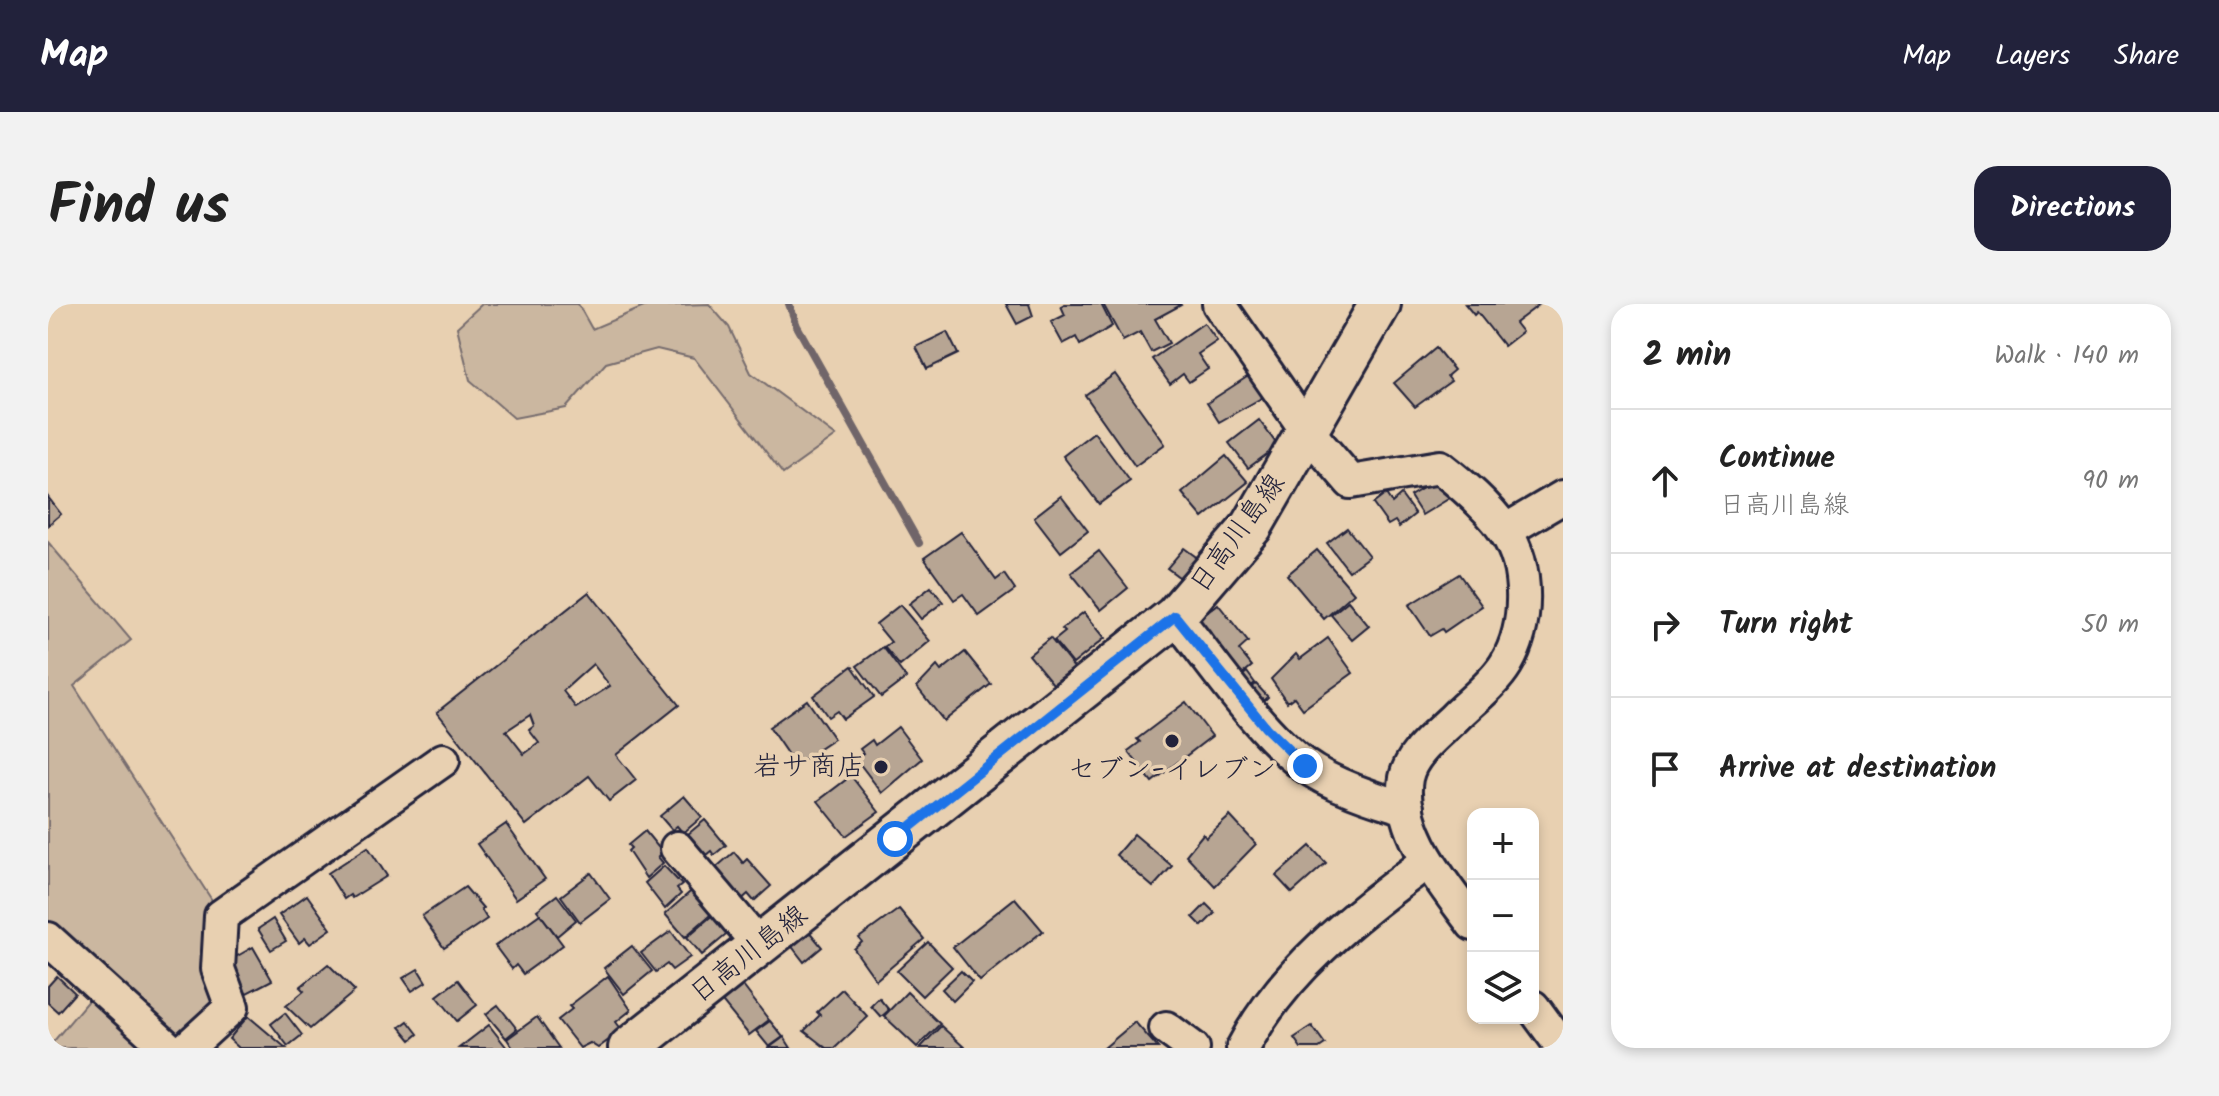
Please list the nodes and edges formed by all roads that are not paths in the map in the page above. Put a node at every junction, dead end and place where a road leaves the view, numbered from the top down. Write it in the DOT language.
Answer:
graph roads {
  1 [pos="1380,304"];
  2 [pos="1226,306"];
  3 [pos="1308,432"];
  4 [pos="1563,497"];
  5 [pos="1505,531"];
  6 [pos="1175,616"];
  7 [pos="443,760"];
  8 [pos="1407,808"];
  9 [pos="677,848"];
  10 [pos="1428,861"];
  11 [pos="1467,916"];
  12 [pos="48,939"];
  13 [pos="760,946"];
  14 [pos="1539,1015"];
  15 [pos="1166,1028"];
  16 [pos="168,1048"];
  17 [pos="187,1048"];
  18 [pos="629,1048"];
  19 [pos="1193,1048"];
  20 [pos="1243,1048"];
  21 [pos="1563,1048"];
  1 -- 3 [label="main road, 日高川島線"];
  2 -- 3 [label="street"];
  3 -- 5 [label="street"];
  3 -- 6 [label="main road, 日高川島線"];
  4 -- 5 [label="street"];
  5 -- 8 [label="street"];
  6 -- 8 [label="street"];
  6 -- 13 [label="main road, 日高川島線"];
  7 -- 17 [label="street"];
  8 -- 10 [label="street"];
  9 -- 13 [label="street"];
  10 -- 11 [label="street"];
  10 -- 20 [label="street"];
  12 -- 16 [label="street"];
  13 -- 18 [label="main road, 日高川島線"];
  14 -- 21 [label="street"];
  15 -- 19 [label="street"];
}
